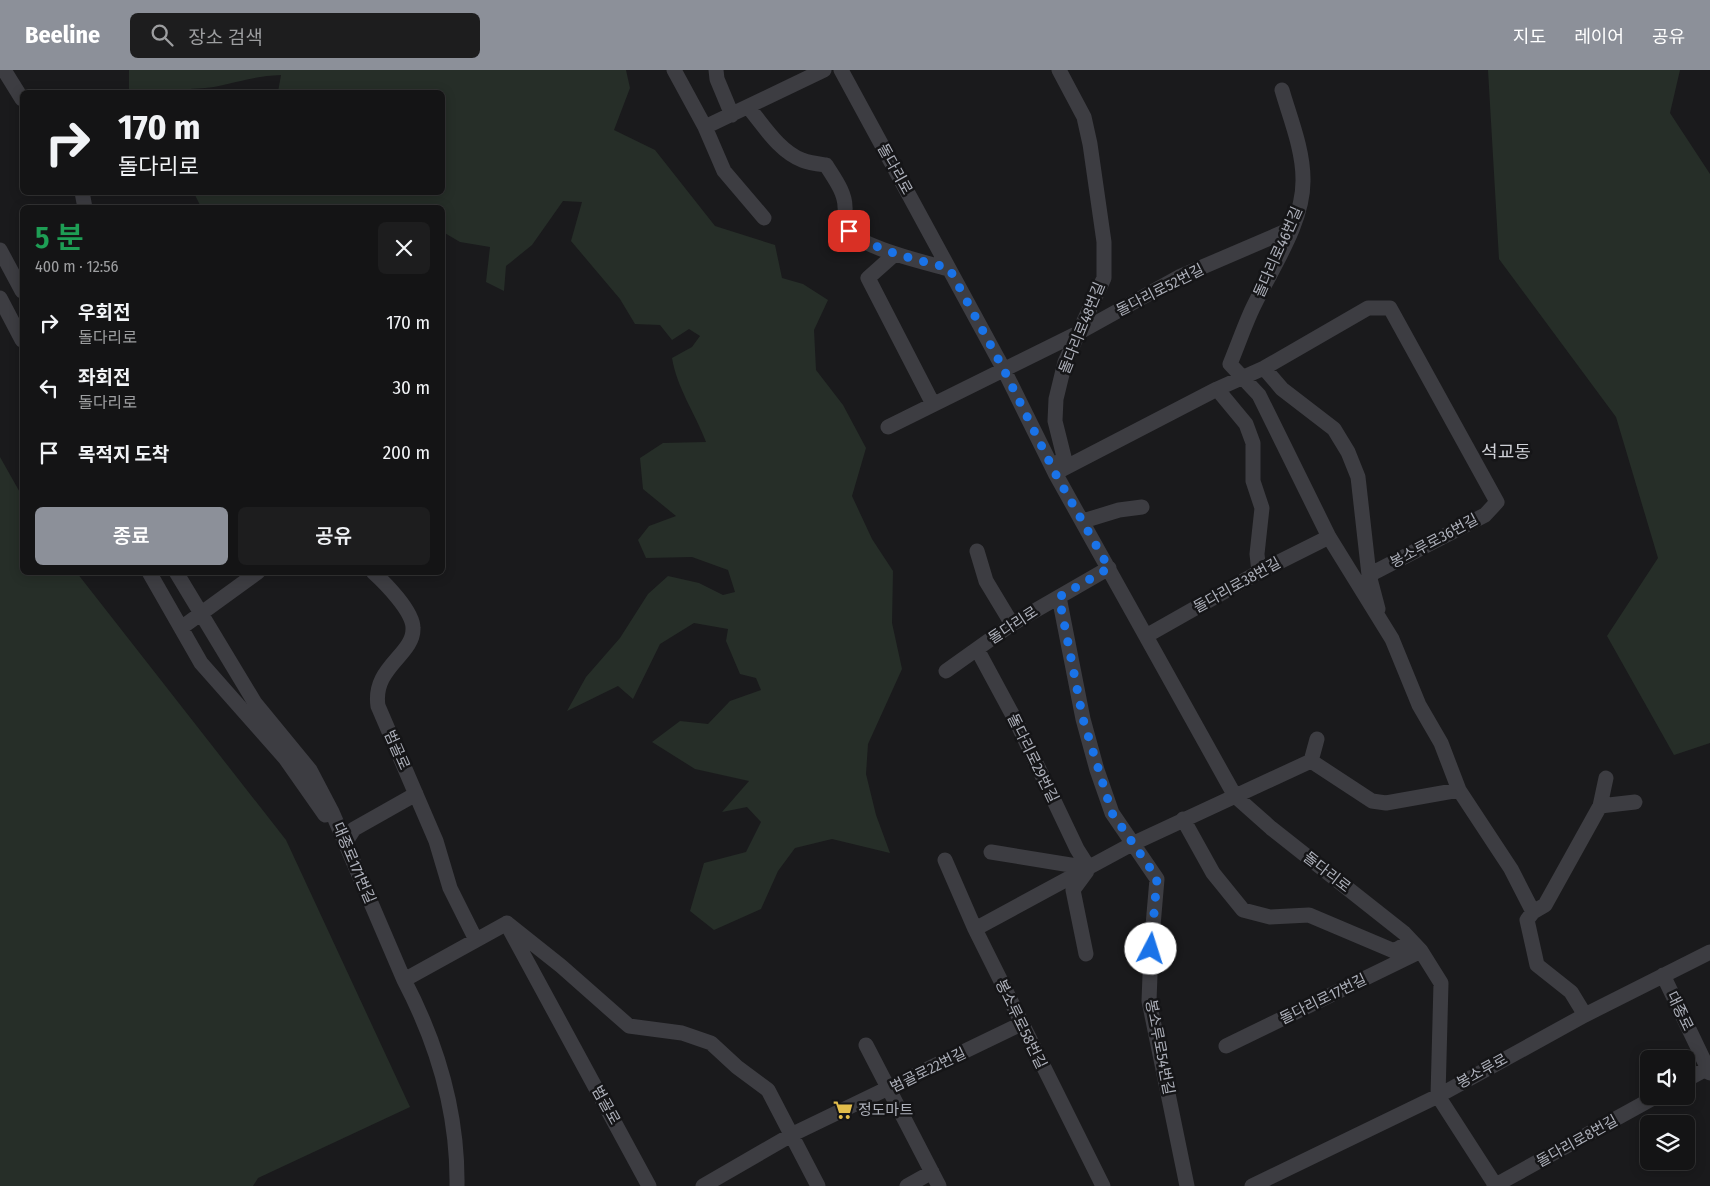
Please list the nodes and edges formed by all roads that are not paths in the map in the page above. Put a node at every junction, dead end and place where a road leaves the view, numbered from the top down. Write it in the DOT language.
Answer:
graph roads {
  1 [pos="4,70"];
  2 [pos="674,70"];
  3 [pos="716,70"];
  4 [pos="824,70"];
  5 [pos="841,70"];
  6 [pos="1059,70"];
  7 [pos="1282,90"];
  8 [pos="20,96"];
  9 [pos="749,108"];
  10 [pos="732,115"];
  11 [pos="705,127"];
  12 [pos="764,218"];
  13 [pos="1291,229"];
  14 [pos="0,250"];
  15 [pos="895,254"];
  16 [pos="949,268"];
  17 [pos="20,287"];
  18 [pos="0,298"];
  19 [pos="1078,333"];
  20 [pos="20,336"];
  21 [pos="1003,368"];
  22 [pos="1264,368"];
  23 [pos="1243,378"];
  24 [pos="1217,389"];
  25 [pos="933,404"];
  26 [pos="888,427"];
  27 [pos="1054,470"];
  28 [pos="1142,507"];
  29 [pos="1083,521"];
  30 [pos="1330,537"];
  31 [pos="977,552"];
  32 [pos="1109,568"];
  33 [pos="1259,572"];
  34 [pos="151,575"];
  35 [pos="178,575"];
  36 [pos="254,575"];
  37 [pos="376,575"];
  38 [pos="1370,575"];
  39 [pos="1059,597"];
  40 [pos="200,614"];
  41 [pos="1379,615"];
  42 [pos="1012,624"];
  43 [pos="181,628"];
  44 [pos="1146,636"];
  45 [pos="977,648"];
  46 [pos="946,670"];
  47 [pos="1317,738"];
  48 [pos="1310,761"];
  49 [pos="1606,778"];
  50 [pos="1459,790"];
  51 [pos="416,794"];
  52 [pos="1235,796"];
  53 [pos="1636,802"];
  54 [pos="1600,806"];
  55 [pos="1183,819"];
  56 [pos="344,843"];
  57 [pos="1132,844"];
  58 [pos="991,852"];
  59 [pos="945,860"];
  60 [pos="1089,868"];
  61 [pos="1534,912"];
  62 [pos="507,923"];
  63 [pos="975,929"];
  64 [pos="476,940"];
  65 [pos="1416,946"];
  66 [pos="1710,952"];
  67 [pos="1086,954"];
  68 [pos="1663,975"];
  69 [pos="404,980"];
  70 [pos="1586,1015"];
  71 [pos="1021,1024"];
  72 [pos="866,1045"];
  73 [pos="1226,1046"];
  74 [pos="1709,1070"];
  75 [pos="1695,1076"];
  76 [pos="889,1090"];
  77 [pos="1438,1096"];
  78 [pos="1642,1105"];
  79 [pos="793,1134"];
  80 [pos="935,1179"];
  81 [pos="457,1186"];
  82 [pos="650,1186"];
  83 [pos="703,1186"];
  84 [pos="818,1186"];
  85 [pos="907,1186"];
  86 [pos="1103,1186"];
  87 [pos="1187,1186"];
  88 [pos="1252,1186"];
  89 [pos="1495,1186"];
  1 -- 8 [label="street"];
  2 -- 11 [label="street"];
  3 -- 10 [label="street"];
  4 -- 9 [label="street"];
  5 -- 16 [label="street, 돌다리로"];
  6 -- 19 [label="street, 돌다리로48번길"];
  7 -- 13 [label="street, 돌다리로46번길"];
  9 -- 10 [label="street"];
  9 -- 15 [label="street"];
  10 -- 11 [label="street"];
  11 -- 12 [label="street"];
  13 -- 19 [label="street, 돌다리로52번길"];
  13 -- 23 [label="street, 돌다리로46번길"];
  14 -- 17 [label="street"];
  15 -- 16 [label="street"];
  15 -- 25 [label="street"];
  16 -- 21 [label="street, 돌다리로"];
  18 -- 20 [label="street"];
  19 -- 21 [label="street, 돌다리로52번길"];
  19 -- 27 [label="street, 돌다리로48번길"];
  21 -- 25 [label="street"];
  21 -- 27 [label="street, 돌다리로"];
  22 -- 23 [label="street"];
  22 -- 38 [label="street, 봉소루로36번길"];
  22 -- 38 [label="street, 봉소루로36번길"];
  23 -- 24 [label="street"];
  23 -- 30 [label="street"];
  24 -- 27 [label="street"];
  24 -- 33 [label="street"];
  25 -- 26 [label="street"];
  27 -- 29 [label="street, 돌다리로"];
  28 -- 29 [label="street"];
  29 -- 32 [label="street, 돌다리로"];
  30 -- 33 [label="street, 돌다리로38번길"];
  30 -- 41 [label="street"];
  31 -- 42 [label="street"];
  32 -- 39 [label="street, 돌다리로"];
  32 -- 44 [label="street, 돌다리로"];
  33 -- 44 [label="street, 돌다리로38번길"];
  34 -- 43 [label="street"];
  35 -- 40 [label="street, 대종로171번길"];
  36 -- 40 [label="street"];
  37 -- 51 [label="street, 범골로"];
  38 -- 41 [label="street"];
  39 -- 42 [label="street, 돌다리로"];
  39 -- 57 [label="street, 봉소루로54번길"];
  40 -- 43 [label="street"];
  40 -- 56 [label="street, 대종로171번길"];
  41 -- 50 [label="street"];
  42 -- 45 [label="street, 돌다리로"];
  43 -- 56 [label="street"];
  44 -- 52 [label="street, 돌다리로"];
  45 -- 46 [label="street, 돌다리로"];
  45 -- 60 [label="street, 돌다리로29번길"];
  47 -- 48 [label="street"];
  48 -- 50 [label="street"];
  48 -- 52 [label="street"];
  49 -- 54 [label="street"];
  50 -- 61 [label="street"];
  51 -- 56 [label="street"];
  51 -- 64 [label="street, 범골로"];
  52 -- 55 [label="street"];
  52 -- 65 [label="street, 돌다리로"];
  53 -- 54 [label="street"];
  54 -- 61 [label="street"];
  55 -- 57 [label="street"];
  55 -- 65 [label="street"];
  56 -- 69 [label="street, 대종로171번길"];
  57 -- 60 [label="street"];
  57 -- 87 [label="street, 봉소루로54번길"];
  58 -- 60 [label="street"];
  59 -- 63 [label="street, 봉소루로58번길"];
  60 -- 63 [label="street"];
  60 -- 67 [label="street"];
  61 -- 70 [label="street"];
  62 -- 64 [label="street"];
  62 -- 79 [label="street"];
  62 -- 82 [label="street, 범골로"];
  63 -- 71 [label="street, 봉소루로58번길"];
  64 -- 69 [label="street"];
  65 -- 73 [label="street, 돌다리로17번길"];
  65 -- 77 [label="street, 돌다리로"];
  66 -- 68 [label="street, 봉소루로"];
  68 -- 70 [label="street, 봉소루로"];
  68 -- 74 [label="street, 대종로"];
  69 -- 81 [label="street, 대종로171번길"];
  70 -- 77 [label="street, 봉소루로"];
  71 -- 76 [label="street, 범골로22번길"];
  71 -- 86 [label="street, 봉소루로58번길"];
  72 -- 76 [label="street"];
  74 -- 75 [label="street"];
  76 -- 79 [label="street, 범골로22번길"];
  76 -- 80 [label="street"];
  77 -- 88 [label="street, 봉소루로"];
  77 -- 89 [label="street"];
  78 -- 89 [label="street, 돌다리로8번길"];
  79 -- 83 [label="street, 범골로22번길"];
  79 -- 84 [label="street"];
  80 -- 85 [label="street"];
}
